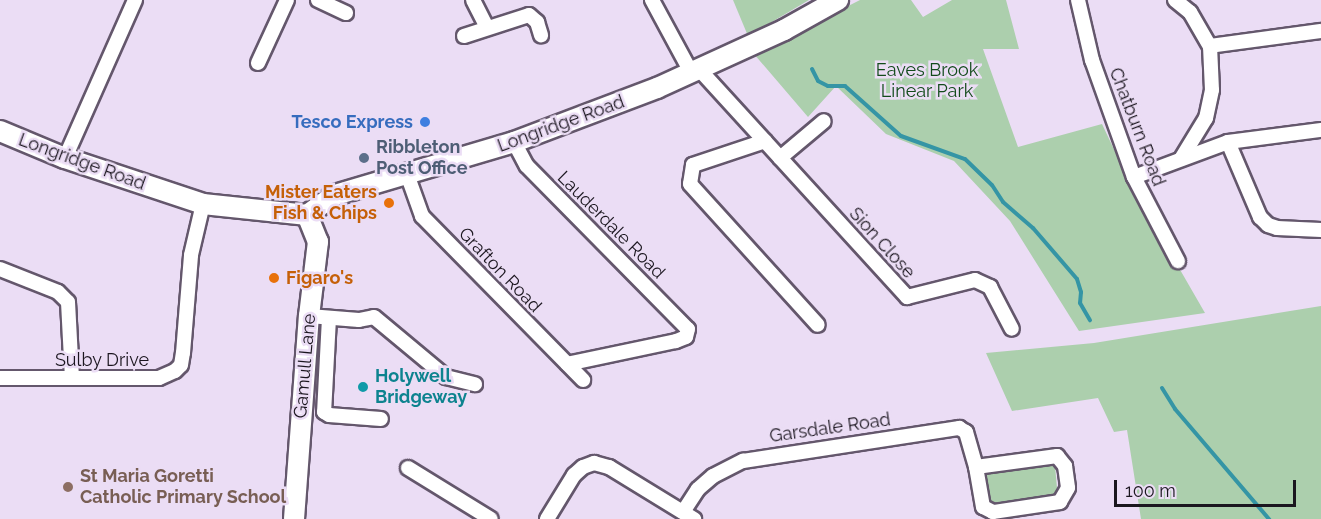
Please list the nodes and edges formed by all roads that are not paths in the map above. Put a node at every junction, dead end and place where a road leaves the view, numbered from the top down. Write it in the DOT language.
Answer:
graph roads {
  1 [pos="135,0"];
  2 [pos="286,0"];
  3 [pos="318,0"];
  4 [pos="473,0"];
  5 [pos="652,0"];
  6 [pos="838,0"];
  7 [pos="1078,0"];
  8 [pos="1175,0"];
  9 [pos="346,13"];
  10 [pos="487,28"];
  11 [pos="1321,31"];
  12 [pos="541,35"];
  13 [pos="464,36"];
  14 [pos="1210,46"];
  15 [pos="258,63"];
  16 [pos="695,71"];
  17 [pos="824,121"];
  18 [pos="1321,130"];
  19 [pos="0,131"];
  20 [pos="765,141"];
  21 [pos="514,142"];
  22 [pos="1228,142"];
  23 [pos="65,158"];
  24 [pos="780,158"];
  25 [pos="1181,159"];
  26 [pos="407,174"];
  27 [pos="1134,177"];
  28 [pos="203,204"];
  29 [pos="308,215"];
  30 [pos="1321,230"];
  31 [pos="1178,261"];
  32 [pos="0,269"];
  33 [pos="309,316"];
  34 [pos="329,318"];
  35 [pos="818,325"];
  36 [pos="1012,329"];
  37 [pos="567,364"];
  38 [pos="0,378"];
  39 [pos="72,378"];
  40 [pos="583,380"];
  41 [pos="475,384"];
  42 [pos="381,418"];
  43 [pos="976,467"];
  44 [pos="408,468"];
  45 [pos="688,515"];
  46 [pos="294,519"];
  47 [pos="491,519"];
  48 [pos="547,519"];
  1 -- 23 [label="street"];
  2 -- 15 [label="street"];
  3 -- 9 [label="street"];
  4 -- 10 [label="street"];
  5 -- 16 [label="street, Sion Close"];
  6 -- 16 [label="main road, Longridge Road"];
  7 -- 27 [label="street, Chatburn Road"];
  8 -- 14 [label="street"];
  10 -- 12 [label="street"];
  10 -- 13 [label="street"];
  11 -- 14 [label="street"];
  14 -- 25 [label="street"];
  16 -- 20 [label="street, Sion Close"];
  16 -- 21 [label="main road, Longridge Road"];
  17 -- 24 [label="street"];
  18 -- 22 [label="street"];
  19 -- 23 [label="main road, Longridge Road"];
  20 -- 24 [label="street, Sion Close"];
  20 -- 35 [label="street"];
  21 -- 26 [label="main road, Longridge Road"];
  21 -- 37 [label="street, Lauderdale Road"];
  22 -- 25 [label="street"];
  22 -- 30 [label="street"];
  23 -- 28 [label="main road, Longridge Road"];
  24 -- 36 [label="street, Sion Close"];
  25 -- 27 [label="street"];
  26 -- 29 [label="main road, Longridge Road"];
  26 -- 37 [label="street, Grafton Road"];
  27 -- 31 [label="street, Chatburn Road"];
  28 -- 29 [label="main road, Longridge Road"];
  28 -- 39 [label="street, Sulby Drive"];
  29 -- 33 [label="main road, Gamull Lane"];
  32 -- 39 [label="street"];
  33 -- 34 [label="street"];
  33 -- 46 [label="main road, Gamull Lane"];
  34 -- 41 [label="street"];
  34 -- 42 [label="street"];
  37 -- 40 [label="street, Grafton Road"];
  38 -- 39 [label="street, Sulby Drive"];
  43 -- 43 [label="street, Garsdale Road"];
  43 -- 45 [label="street, Garsdale Road"];
  44 -- 47 [label="street"];
  45 -- 48 [label="street"];
}
